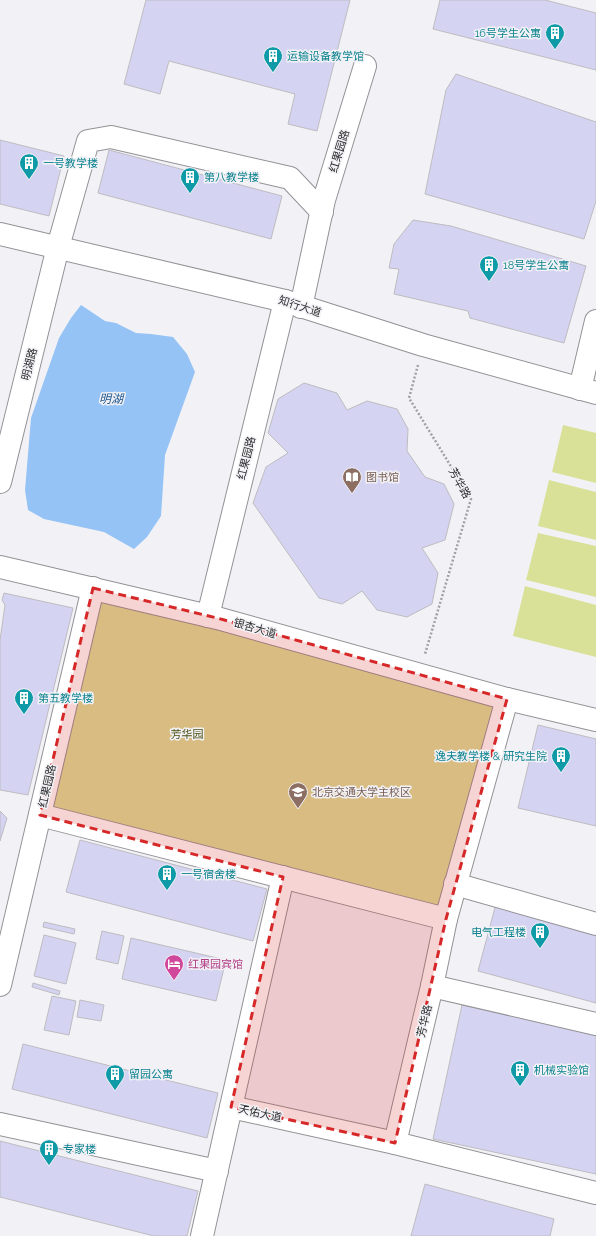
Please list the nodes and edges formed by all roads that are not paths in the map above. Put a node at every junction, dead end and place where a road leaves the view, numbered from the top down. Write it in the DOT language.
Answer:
graph roads {
  1 [pos="365,66"];
  2 [pos="322,212"];
  3 [pos="0,234"];
  4 [pos="58,247"];
  5 [pos="293,304"];
  6 [pos="596,321"];
  7 [pos="588,391"];
  8 [pos="0,482"];
  9 [pos="0,567"];
  10 [pos="93,588"];
  11 [pos="208,616"];
  12 [pos="507,699"];
  13 [pos="596,720"];
  14 [pos="40,814"];
  15 [pos="283,877"];
  16 [pos="455,884"];
  17 [pos="446,919"];
  18 [pos="596,924"];
  19 [pos="5,944"];
  20 [pos="0,984"];
  21 [pos="432,986"];
  22 [pos="596,1024"];
  23 [pos="231,1107"];
  24 [pos="0,1124"];
  25 [pos="395,1143"];
  26 [pos="216,1171"];
  27 [pos="596,1193"];
  28 [pos="202,1236"];
  1 -- 2 [label="street, 红果园路"];
  2 -- 4 [label="street, 明湖路"];
  2 -- 5 [label="street, 红果园路"];
  3 -- 4 [label="street, 知行大道"];
  4 -- 5 [label="street, 知行大道"];
  4 -- 8 [label="street, 明湖路"];
  5 -- 7 [label="street, 知行大道"];
  5 -- 11 [label="street, 红果园路"];
  6 -- 7 [label="street"];
  9 -- 10 [label="street, 银杏大道"];
  10 -- 11 [label="street, 银杏大道"];
  10 -- 14 [label="street, 红果园路"];
  11 -- 12 [label="street, 银杏大道"];
  12 -- 13 [label="street, 银杏大道"];
  12 -- 16 [label="street, 芳华路"];
  14 -- 15 [label="street"];
  14 -- 19 [label="street, 红果园路"];
  15 -- 17 [label="street"];
  15 -- 23 [label="street"];
  16 -- 17 [label="street, 芳华路"];
  16 -- 18 [label="street"];
  17 -- 21 [label="street, 芳华路"];
  19 -- 20 [label="street, 红果园路"];
  21 -- 22 [label="street"];
  21 -- 25 [label="street, 芳华路"];
  23 -- 25 [label="street, 天佑大道"];
  23 -- 26 [label="street, 天佑大道"];
  24 -- 26 [label="street"];
  25 -- 27 [label="street"];
  26 -- 28 [label="street, 天佑大道"];
}
